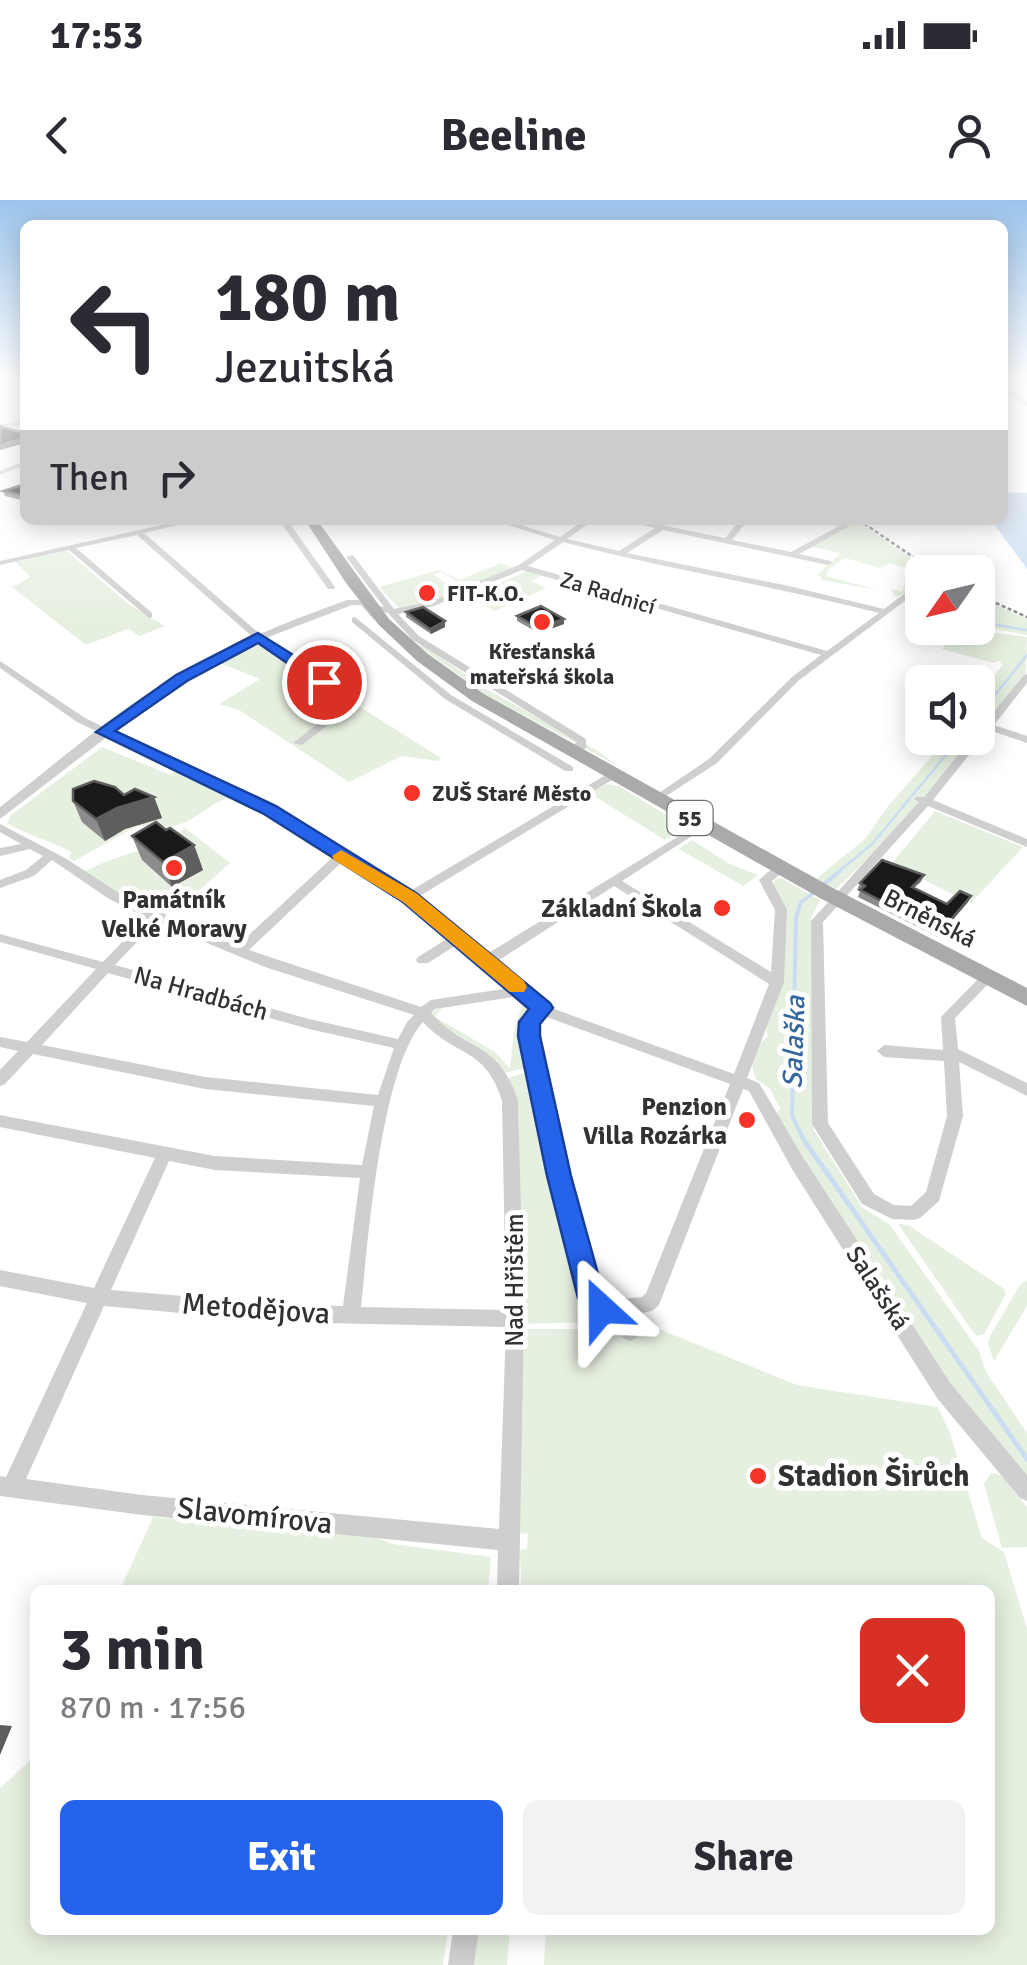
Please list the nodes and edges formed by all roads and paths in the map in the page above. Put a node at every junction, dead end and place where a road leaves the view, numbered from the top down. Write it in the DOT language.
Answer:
graph roads {
  1 [pos="173,525"];
  2 [pos="288,525"];
  3 [pos="315,525"];
  4 [pos="511,525"];
  5 [pos="582,525"];
  6 [pos="648,525"];
  7 [pos="664,525"];
  8 [pos="740,525"];
  9 [pos="661,528"];
  10 [pos="844,528"];
  11 [pos="139,533"];
  12 [pos="559,541"];
  13 [pos="727,541"];
  14 [pos="70,547"];
  15 [pos="619,555"];
  16 [pos="792,555"];
  17 [pos="0,563"];
  18 [pos="347,563"];
  19 [pos="828,563"];
  20 [pos="522,568"];
  21 [pos="332,587"];
  22 [pos="905,598"];
  23 [pos="348,602"];
  24 [pos="887,612"];
  25 [pos="149,615"];
  26 [pos="355,620"];
  27 [pos="392,625"];
  28 [pos="277,628"];
  29 [pos="258,637"];
  30 [pos="826,654"];
  31 [pos="0,664"];
  32 [pos="1027,676"];
  33 [pos="506,696"];
  34 [pos="488,704"];
  35 [pos="995,717"];
  36 [pos="995,729"];
  37 [pos="104,732"];
  38 [pos="1027,740"];
  39 [pos="298,743"];
  40 [pos="962,755"];
  41 [pos="570,760"];
  42 [pos="613,775"];
  43 [pos="657,799"];
  44 [pos="922,800"];
  45 [pos="0,814"];
  46 [pos="702,825"];
  47 [pos="0,827"];
  48 [pos="1027,843"];
  49 [pos="32,845"];
  50 [pos="0,852"];
  51 [pos="51,855"];
  52 [pos="341,856"];
  53 [pos="780,868"];
  54 [pos="614,881"];
  55 [pos="0,884"];
  56 [pos="824,893"];
  57 [pos="410,898"];
  58 [pos="154,916"];
  59 [pos="0,938"];
  60 [pos="459,938"];
  61 [pos="240,951"];
  62 [pos="423,960"];
  63 [pos="487,961"];
  64 [pos="105,966"];
  65 [pos="986,978"];
  66 [pos="777,982"];
  67 [pos="522,991"];
  68 [pos="1027,998"];
  69 [pos="542,1008"];
  70 [pos="422,1012"];
  71 [pos="0,1042"];
  72 [pos="403,1045"];
  73 [pos="28,1048"];
  74 [pos="884,1051"];
  75 [pos="953,1054"];
  76 [pos="0,1080"];
  77 [pos="738,1080"];
  78 [pos="1027,1090"];
  79 [pos="382,1101"];
  80 [pos="0,1122"];
  81 [pos="164,1156"];
  82 [pos="370,1172"];
  83 [pos="0,1278"];
  84 [pos="100,1296"];
  85 [pos="627,1307"];
  86 [pos="351,1315"];
  87 [pos="515,1319"];
  88 [pos="630,1332"];
  89 [pos="5,1487"];
  90 [pos="1027,1491"];
  91 [pos="511,1542"];
  92 [pos="508,1585"];
  93 [pos="465,1935"];
  94 [pos="461,1965"];
  1 -- 11 [label="street"];
  2 -- 21 [label="street"];
  3 -- 18 [label="main road, 55"];
  4 -- 12 [label="street"];
  5 -- 12 [label="street"];
  6 -- 9 [label="street"];
  7 -- 9 [label="street"];
  8 -- 13 [label="street"];
  9 -- 13 [label="street"];
  9 -- 15 [label="street"];
  10 -- 16 [label="street"];
  11 -- 14 [label="street"];
  11 -- 29 [label="street"];
  12 -- 15 [label="street"];
  12 -- 20 [label="street"];
  13 -- 16 [label="street"];
  14 -- 17 [label="street"];
  14 -- 25 [label="street"];
  15 -- 24 [label="street"];
  16 -- 19 [label="street"];
  18 -- 23 [label="main road, 55"];
  18 -- 23 [label="street"];
  18 -- 27 [label="street"];
  20 -- 27 [label="street"];
  20 -- 30 [label="street, Za Radnicí"];
  22 -- 24 [label="street"];
  23 -- 27 [label="street"];
  23 -- 27 [label="main road, 55"];
  23 -- 28 [label="street"];
  23 -- 28 [label="street"];
  24 -- 30 [label="street"];
  26 -- 41 [label="street"];
  27 -- 33 [label="street"];
  27 -- 34 [label="main road, 55"];
  28 -- 29 [label="street"];
  29 -- 37 [label="street"];
  29 -- 39 [label="street"];
  30 -- 43 [label="street"];
  31 -- 37 [label="street"];
  32 -- 35 [label="street"];
  33 -- 34 [label="street"];
  33 -- 41 [label="street"];
  34 -- 41 [label="main road, 55"];
  36 -- 38 [label="street"];
  37 -- 45 [label="street"];
  37 -- 52 [label="street"];
  40 -- 44 [label="street"];
  41 -- 42 [label="main road, 55"];
  42 -- 43 [label="main road, 55"];
  42 -- 57 [label="street"];
  43 -- 46 [label="main road, 55"];
  44 -- 48 [label="street"];
  44 -- 56 [label="street"];
  46 -- 53 [label="main road, 55"];
  46 -- 54 [label="street"];
  47 -- 49 [label="street, Nad Hřištěm"];
  49 -- 50 [label="street"];
  49 -- 51 [label="street, Nad Hřištěm"];
  51 -- 55 [label="street"];
  51 -- 58 [label="street, Nad Hřištěm"];
  52 -- 57 [label="street"];
  52 -- 61 [label="street"];
  53 -- 56 [label="main road, 55"];
  53 -- 66 [label="street"];
  54 -- 63 [label="street"];
  54 -- 66 [label="street"];
  56 -- 65 [label="main road, Brněnská / 55"];
  56 -- 75 [label="street"];
  57 -- 60 [label="street"];
  58 -- 61 [label="street, Nad Hřištěm"];
  58 -- 64 [label="street"];
  59 -- 64 [label="street, Na Hradbách"];
  60 -- 62 [label="street"];
  60 -- 63 [label="street"];
  61 -- 70 [label="street, Nad Hřištěm"];
  63 -- 67 [label="street"];
  64 -- 72 [label="street, Na Hradbách"];
  64 -- 73 [label="street"];
  65 -- 68 [label="main road, Brněnská / 55"];
  65 -- 75 [label="street"];
  66 -- 77 [label="street"];
  67 -- 69 [label="street"];
  67 -- 70 [label="street"];
  69 -- 77 [label="street"];
  69 -- 85 [label="street"];
  70 -- 72 [label="street"];
  70 -- 87 [label="street, Nad Hřištěm"];
  71 -- 73 [label="street"];
  72 -- 79 [label="street"];
  73 -- 76 [label="street"];
  73 -- 79 [label="street"];
  74 -- 75 [label="street"];
  75 -- 78 [label="street"];
  77 -- 85 [label="street"];
  77 -- 90 [label="street, Salašská"];
  79 -- 82 [label="street"];
  80 -- 81 [label="street"];
  81 -- 82 [label="street"];
  81 -- 84 [label="street"];
  82 -- 86 [label="street"];
  83 -- 84 [label="street, Metodějova"];
  84 -- 86 [label="street, Metodějova"];
  84 -- 89 [label="street"];
  85 -- 88 [label="street"];
  86 -- 87 [label="street, Metodějova"];
  87 -- 91 [label="street, Nad Hřištěm"];
  89 -- 91 [label="street, Slavomírova"];
  91 -- 92 [label="street, Nad Hřištěm"];
  93 -- 94 [label="street"];
}
